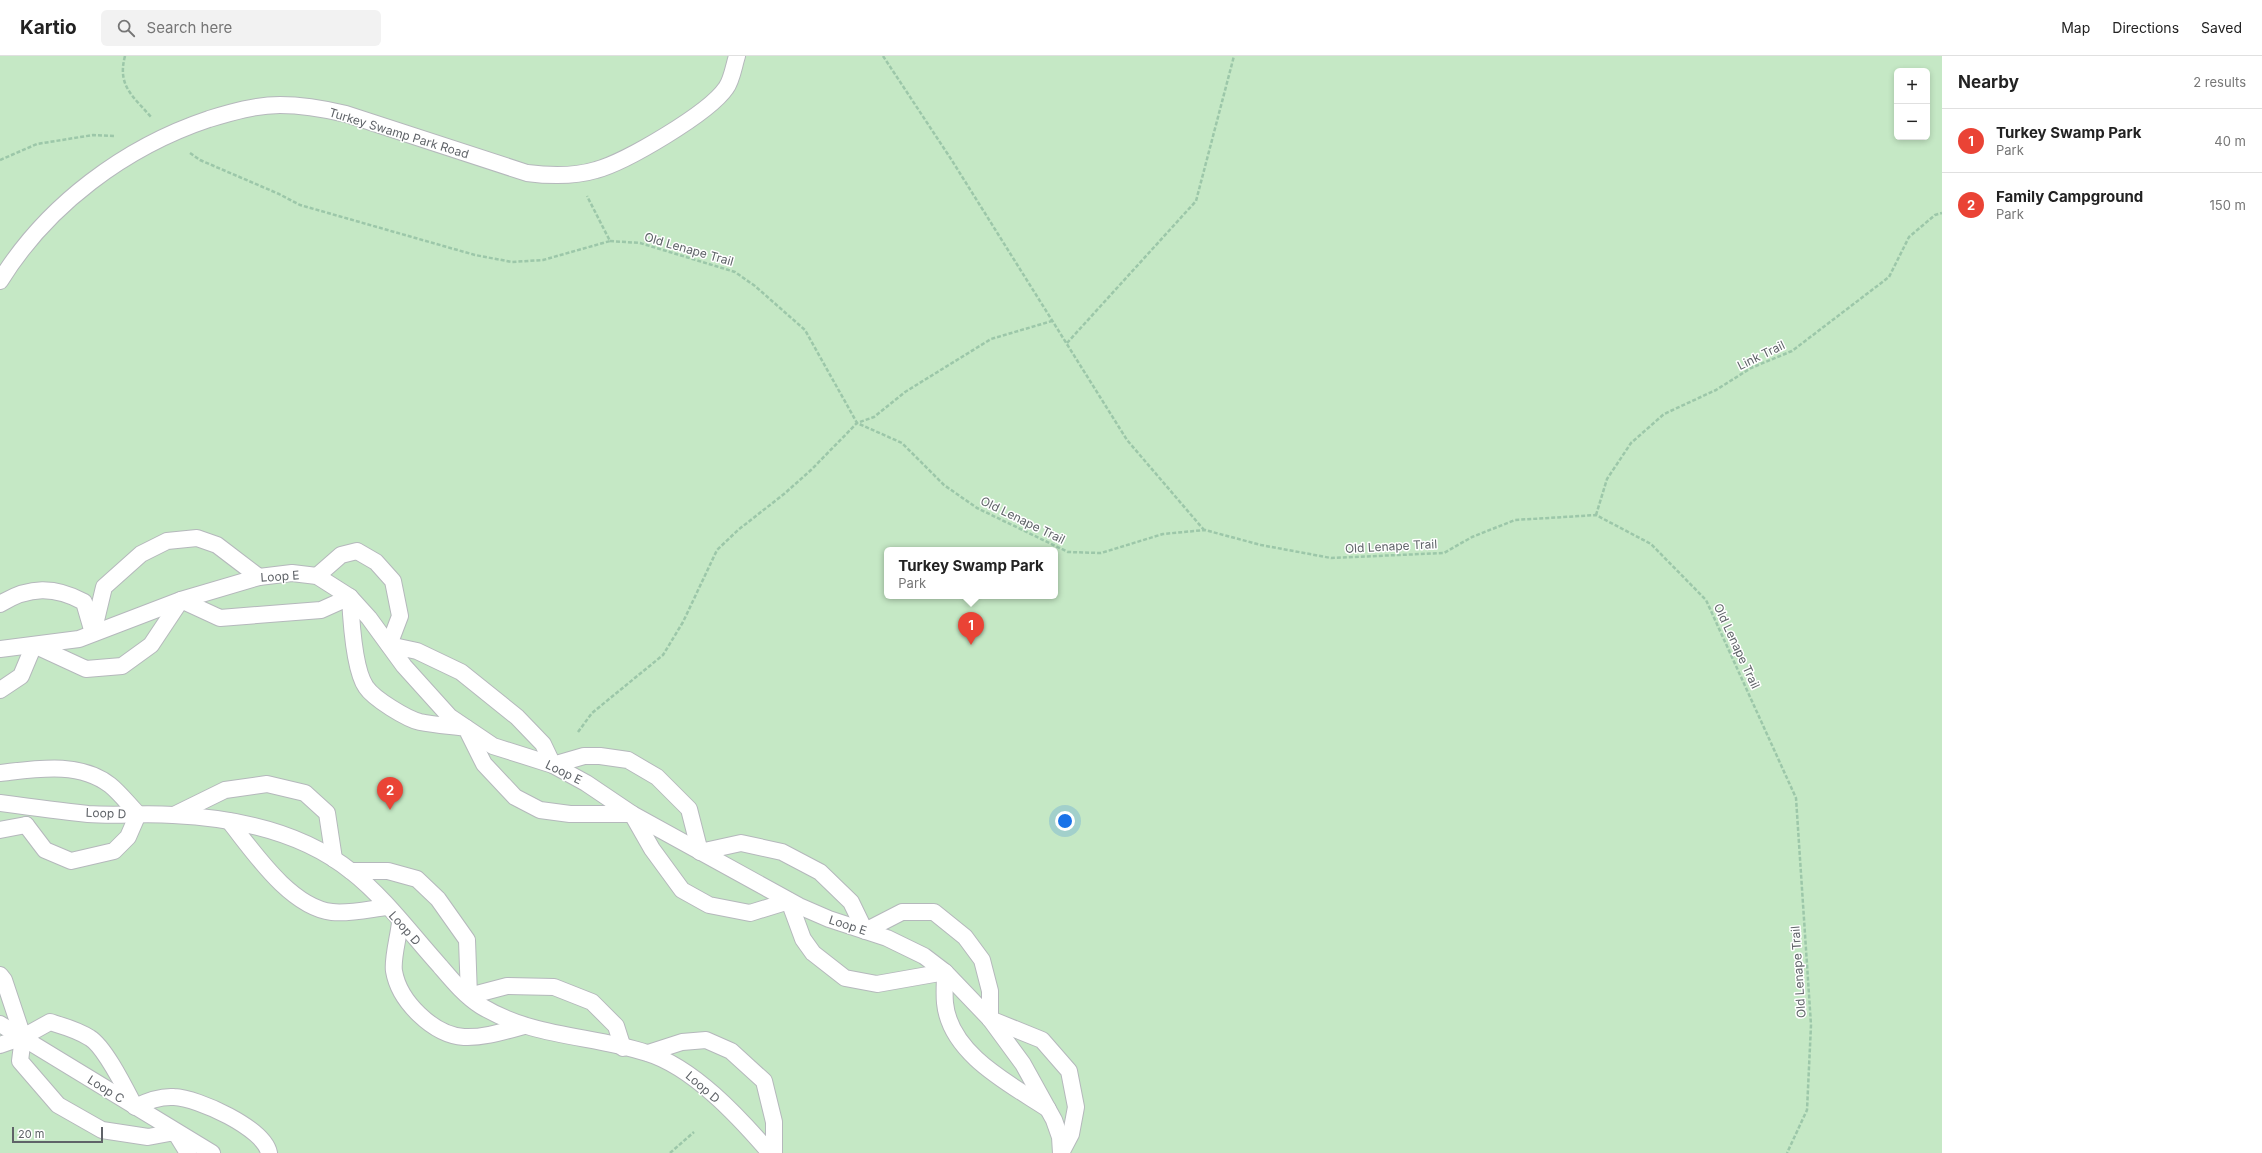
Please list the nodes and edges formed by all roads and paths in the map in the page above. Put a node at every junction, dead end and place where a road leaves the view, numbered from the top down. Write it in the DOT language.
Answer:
graph roads {
  1 [pos="125,56"];
  2 [pos="737,56"];
  3 [pos="883,56"];
  4 [pos="1234,56"];
  5 [pos="115,136"];
  6 [pos="167,136"];
  7 [pos="0,160"];
  8 [pos="578,174"];
  9 [pos="1942,213"];
  10 [pos="610,242"];
  11 [pos="0,281"];
  12 [pos="1052,322"];
  13 [pos="1066,343"];
  14 [pos="857,423"];
  15 [pos="1596,515"];
  16 [pos="1205,530"];
  17 [pos="1058,547"];
  18 [pos="1058,547"];
  19 [pos="317,576"];
  20 [pos="260,577"];
  21 [pos="350,597"];
  22 [pos="181,600"];
  23 [pos="0,604"];
  24 [pos="93,633"];
  25 [pos="389,644"];
  26 [pos="34,645"];
  27 [pos="0,649"];
  28 [pos="0,690"];
  29 [pos="466,728"];
  30 [pos="553,765"];
  31 [pos="0,773"];
  32 [pos="0,804"];
  33 [pos="34,807"];
  34 [pos="138,814"];
  35 [pos="632,814"];
  36 [pos="174,815"];
  37 [pos="229,821"];
  38 [pos="26,825"];
  39 [pos="0,830"];
  40 [pos="700,852"];
  41 [pos="334,859"];
  42 [pos="351,871"];
  43 [pos="789,901"];
  44 [pos="387,907"];
  45 [pos="400,922"];
  46 [pos="866,931"];
  47 [pos="945,972"];
  48 [pos="0,975"];
  49 [pos="469,996"];
  50 [pos="990,1019"];
  51 [pos="0,1024"];
  52 [pos="524,1026"];
  53 [pos="23,1037"];
  54 [pos="0,1045"];
  55 [pos="623,1048"];
  56 [pos="648,1053"];
  57 [pos="135,1107"];
  58 [pos="1048,1109"];
  59 [pos="175,1132"];
  60 [pos="694,1132"];
  61 [pos="188,1153"];
  62 [pos="212,1153"];
  63 [pos="269,1153"];
  64 [pos="670,1153"];
  65 [pos="770,1153"];
  66 [pos="774,1153"];
  67 [pos="1061,1153"];
  68 [pos="1787,1153"];
  1 -- 6 [label="path, Old Lenape Trail"];
  2 -- 8 [label="lane, Turkey Swamp Park Road"];
  3 -- 12 [label="path"];
  4 -- 13 [label="path"];
  5 -- 7 [label="path"];
  6 -- 8 [label="lane, Turkey Swamp Park Road"];
  6 -- 10 [label="path, Old Lenape Trail"];
  6 -- 11 [label="lane, Turkey Swamp Park Road"];
  8 -- 10 [label="path"];
  9 -- 15 [label="path, Link Trail"];
  10 -- 14 [label="path, Old Lenape Trail"];
  12 -- 13 [label="path"];
  12 -- 14 [label="path"];
  13 -- 16 [label="path"];
  14 -- 18 [label="path, Old Lenape Trail"];
  14 -- 30 [label="path"];
  15 -- 16 [label="path, Old Lenape Trail"];
  15 -- 68 [label="path, Old Lenape Trail"];
  16 -- 17 [label="path, Old Lenape Trail"];
  19 -- 20 [label="lane, Loop E"];
  19 -- 21 [label="lane, Loop E"];
  19 -- 25 [label="lane"];
  20 -- 22 [label="lane, Loop E"];
  20 -- 24 [label="lane"];
  21 -- 22 [label="lane"];
  21 -- 25 [label="lane, Loop E"];
  21 -- 29 [label="lane"];
  22 -- 24 [label="lane, Loop E"];
  22 -- 26 [label="lane"];
  23 -- 24 [label="lane"];
  24 -- 26 [label="lane, Loop E"];
  25 -- 29 [label="lane, Loop E"];
  25 -- 30 [label="lane"];
  26 -- 27 [label="lane, Loop E"];
  26 -- 28 [label="lane"];
  29 -- 30 [label="lane, Loop E"];
  29 -- 35 [label="lane"];
  30 -- 35 [label="lane, Loop E"];
  30 -- 40 [label="lane"];
  31 -- 34 [label="lane"];
  32 -- 33 [label="lane, Loop D"];
  33 -- 34 [label="lane, Loop D"];
  33 -- 38 [label="lane"];
  34 -- 36 [label="lane, Loop D"];
  34 -- 38 [label="lane"];
  35 -- 40 [label="lane, Loop E"];
  35 -- 43 [label="lane"];
  36 -- 37 [label="lane, Loop D"];
  36 -- 41 [label="lane"];
  37 -- 41 [label="lane, Loop D"];
  37 -- 44 [label="lane"];
  38 -- 39 [label="lane"];
  40 -- 43 [label="lane, Loop E"];
  40 -- 46 [label="lane"];
  41 -- 42 [label="lane, Loop D"];
  42 -- 44 [label="lane, Loop D"];
  42 -- 49 [label="lane"];
  43 -- 46 [label="lane, Loop E"];
  43 -- 47 [label="lane"];
  44 -- 45 [label="lane, Loop D"];
  45 -- 49 [label="lane, Loop D"];
  45 -- 52 [label="lane"];
  46 -- 47 [label="lane, Loop E"];
  46 -- 50 [label="lane"];
  47 -- 50 [label="lane, Loop E"];
  47 -- 58 [label="lane"];
  48 -- 53 [label="lane"];
  49 -- 52 [label="lane, Loop D"];
  49 -- 55 [label="lane"];
  50 -- 58 [label="lane, Loop E"];
  50 -- 67 [label="lane"];
  51 -- 53 [label="lane, Loop C"];
  52 -- 55 [label="lane, Loop D"];
  53 -- 54 [label="lane"];
  53 -- 57 [label="lane, Loop C"];
  53 -- 57 [label="lane"];
  53 -- 59 [label="lane"];
  55 -- 56 [label="lane, Loop D"];
  56 -- 65 [label="lane, Loop D"];
  56 -- 66 [label="lane"];
  57 -- 59 [label="lane, Loop C"];
  57 -- 63 [label="lane"];
  58 -- 67 [label="lane, Loop E"];
  59 -- 61 [label="lane"];
  59 -- 62 [label="lane, Loop C"];
  60 -- 64 [label="path"];
}
